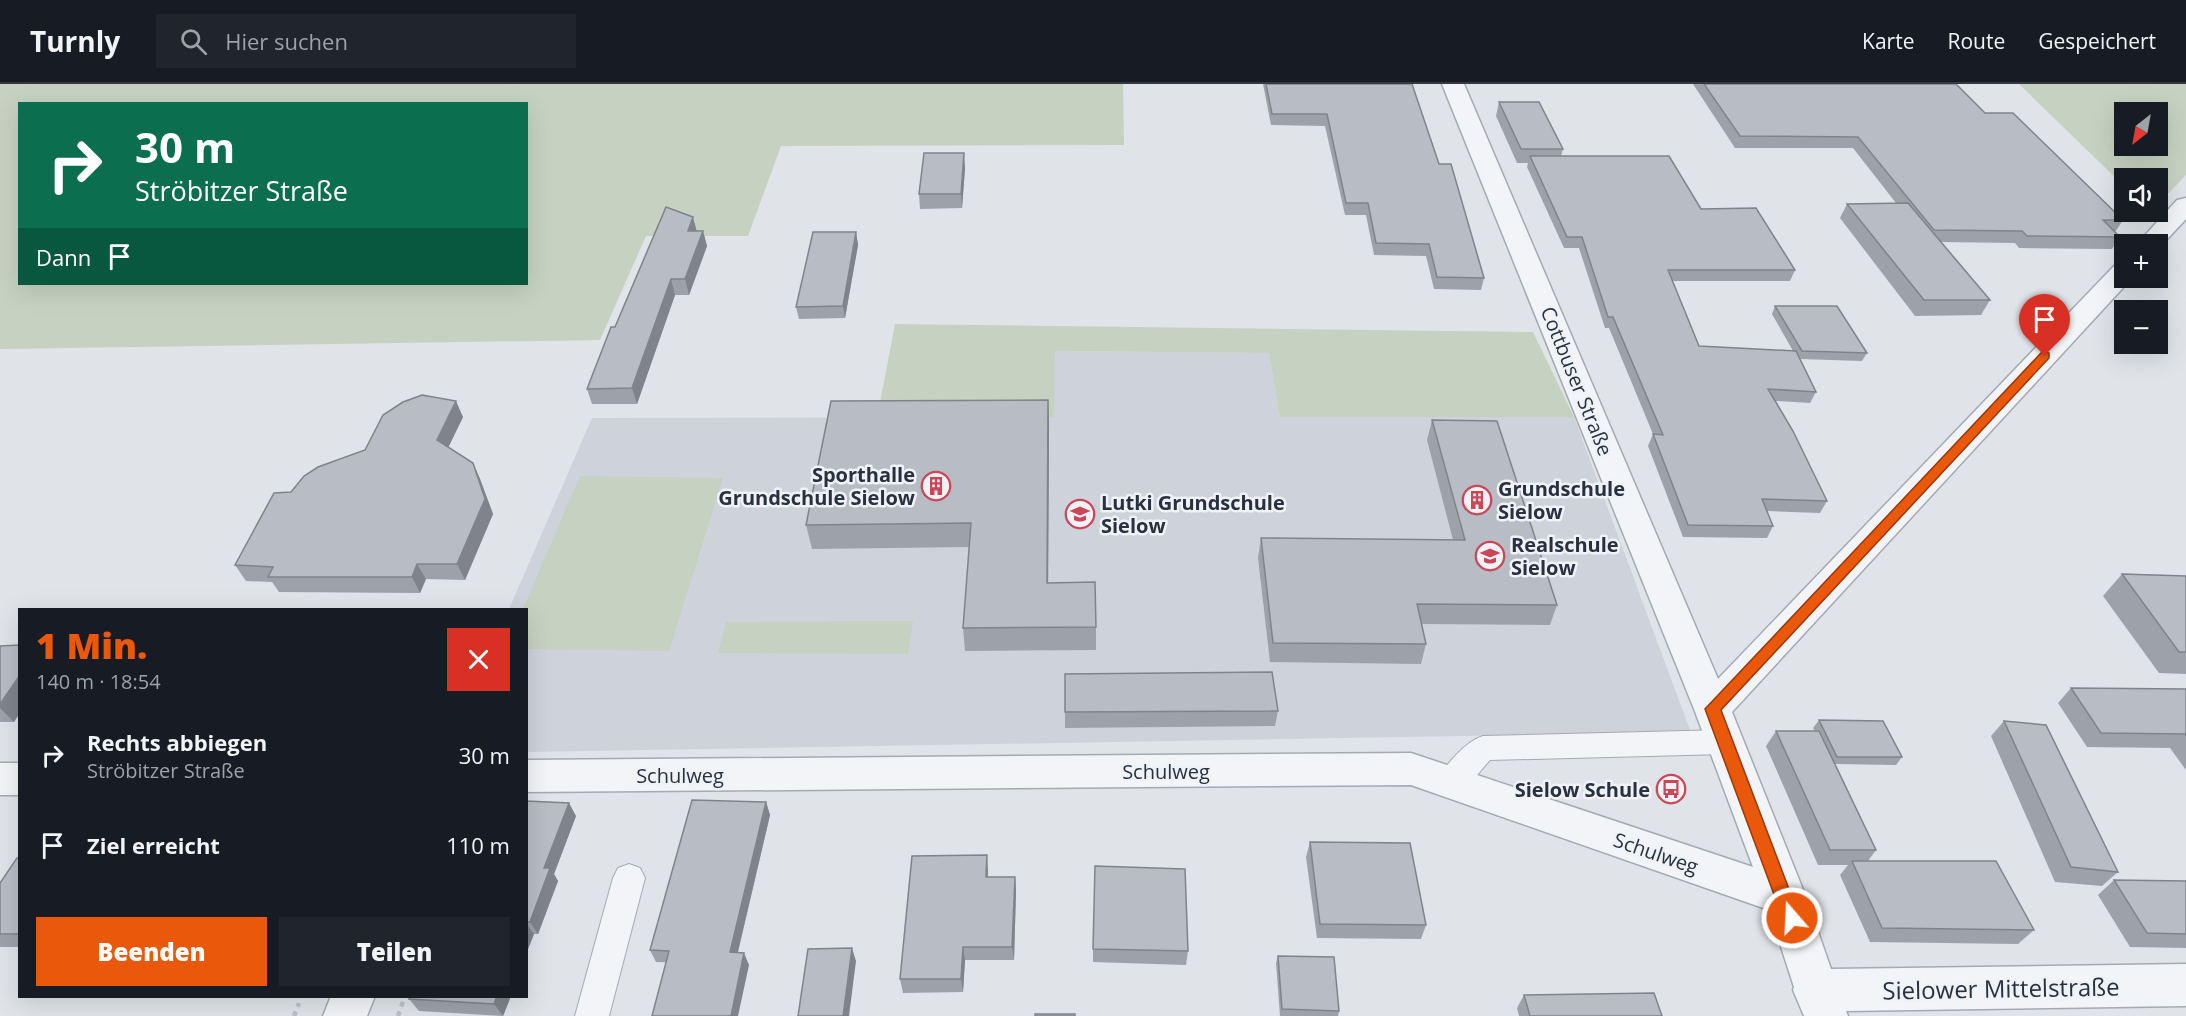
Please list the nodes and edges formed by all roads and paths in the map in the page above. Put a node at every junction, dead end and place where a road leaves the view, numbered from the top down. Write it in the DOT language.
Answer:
graph roads {
  1 [pos="1454,84"];
  2 [pos="2186,206"];
  3 [pos="2159,234"];
  4 [pos="2114,282"];
  5 [pos="1719,726"];
  6 [pos="528,776"];
  7 [pos="0,779"];
  8 [pos="18,779"];
  9 [pos="1451,782"];
  10 [pos="628,878"];
  11 [pos="1785,897"];
  12 [pos="2186,985"];
  13 [pos="352,998"];
  14 [pos="404,998"];
  15 [pos="1820,1003"];
  16 [pos="345,1016"];
  17 [pos="398,1016"];
  18 [pos="592,1016"];
  1 -- 5 [label="street, Cottbuser Straße"];
  2 -- 3 [label="street"];
  4 -- 5 [label="street"];
  5 -- 9 [label="lane"];
  5 -- 11 [label="street, Cottbuser Straße"];
  6 -- 9 [label="street, Schulweg"];
  7 -- 8 [label="street"];
  9 -- 11 [label="street, Schulweg"];
  10 -- 18 [label="lane"];
  11 -- 15 [label="street, Cottbuser Straße"];
  12 -- 15 [label="street, Sielower Mittelstraße"];
  13 -- 16 [label="street"];
  14 -- 17 [label="path"];
}
